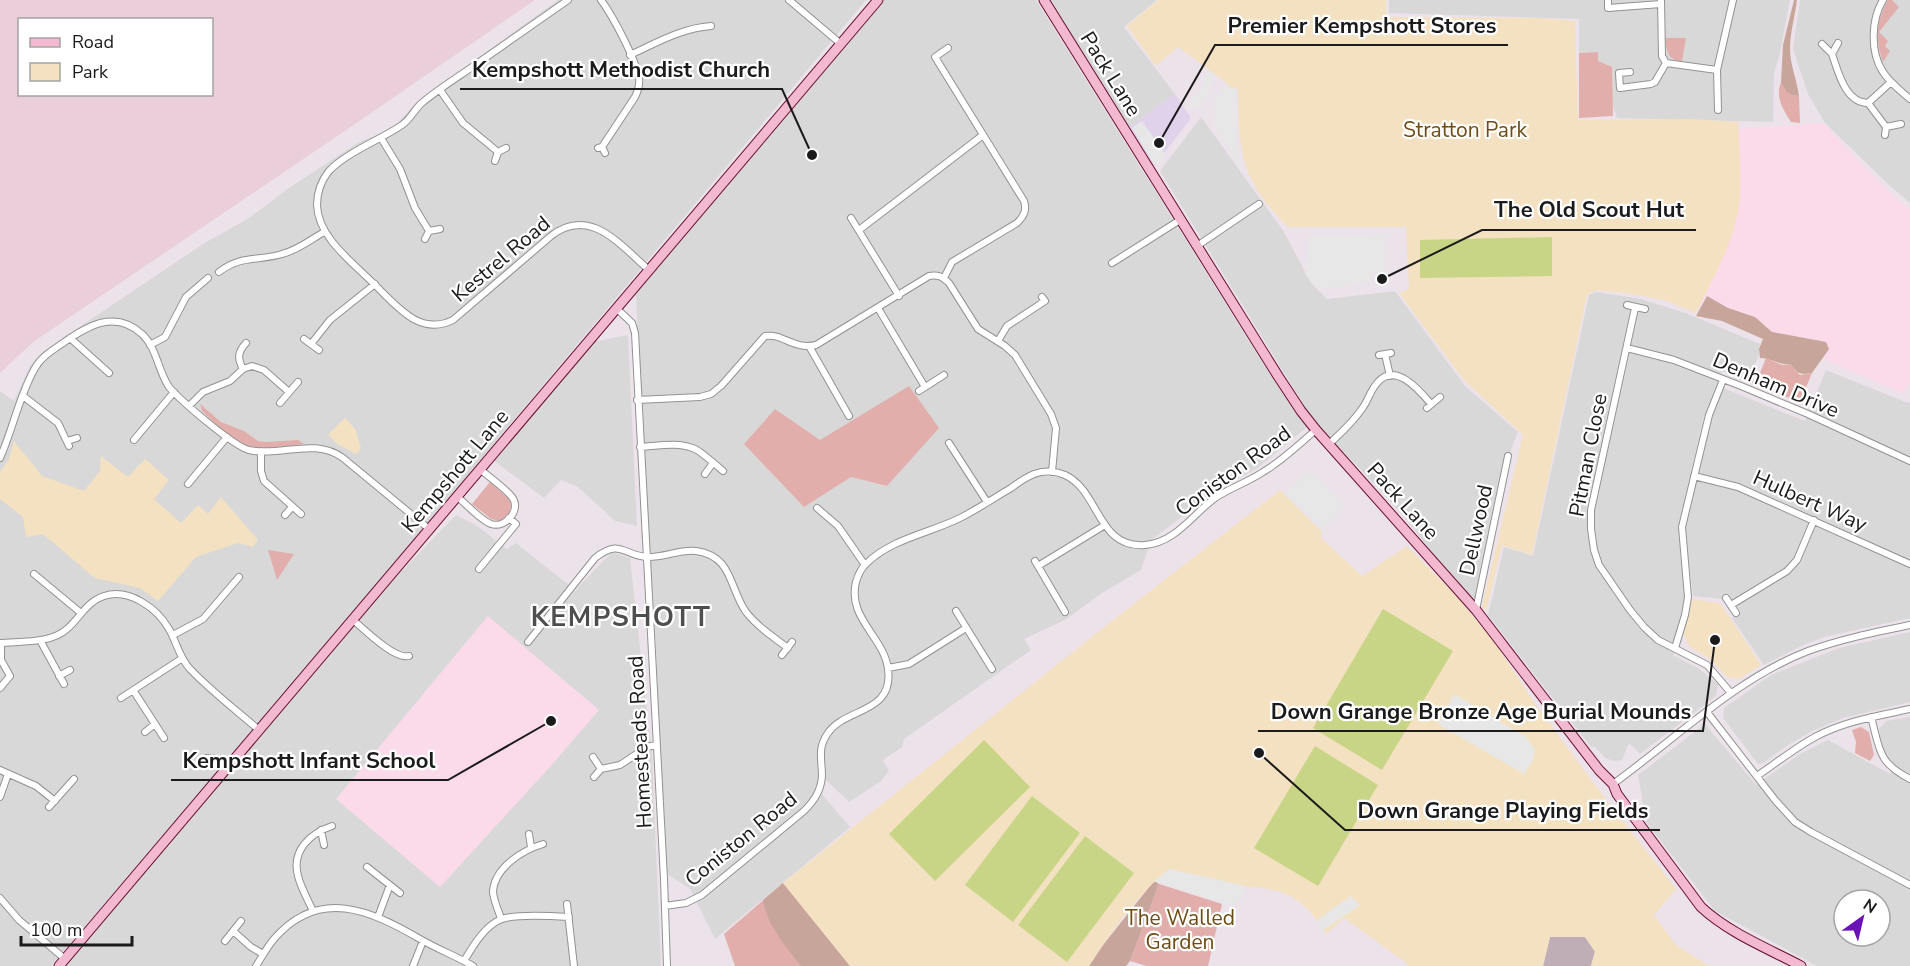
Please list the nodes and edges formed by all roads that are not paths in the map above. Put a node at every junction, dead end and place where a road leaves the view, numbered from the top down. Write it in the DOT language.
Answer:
graph roads {
  1 [pos="568,0"];
  2 [pos="602,0"];
  3 [pos="789,0"];
  4 [pos="878,0"];
  5 [pos="1044,0"];
  6 [pos="1608,0"];
  7 [pos="1733,0"];
  8 [pos="1883,0"];
  9 [pos="1661,2"];
  10 [pos="703,18"];
  11 [pos="1838,43"];
  12 [pos="841,44"];
  13 [pos="1822,44"];
  14 [pos="948,48"];
  15 [pos="1832,54"];
  16 [pos="630,55"];
  17 [pos="1666,63"];
  18 [pos="1717,70"];
  19 [pos="1630,72"];
  20 [pos="1891,82"];
  21 [pos="440,90"];
  22 [pos="1910,99"];
  23 [pos="1868,103"];
  24 [pos="1718,110"];
  25 [pos="1901,124"];
  26 [pos="1886,127"];
  27 [pos="984,135"];
  28 [pos="1885,135"];
  29 [pos="381,138"];
  30 [pos="506,148"];
  31 [pos="602,149"];
  32 [pos="498,152"];
  33 [pos="495,161"];
  34 [pos="1260,204"];
  35 [pos="851,218"];
  36 [pos="1180,220"];
  37 [pos="440,229"];
  38 [pos="860,230"];
  39 [pos="429,231"];
  40 [pos="324,232"];
  41 [pos="425,239"];
  42 [pos="1197,246"];
  43 [pos="1112,263"];
  44 [pos="650,270"];
  45 [pos="219,272"];
  46 [pos="208,278"];
  47 [pos="944,278"];
  48 [pos="375,284"];
  49 [pos="898,296"];
  50 [pos="1042,297"];
  51 [pos="1627,306"];
  52 [pos="616,308"];
  53 [pos="878,308"];
  54 [pos="1635,308"];
  55 [pos="1645,309"];
  56 [pos="70,338"];
  57 [pos="304,339"];
  58 [pos="998,341"];
  59 [pos="246,343"];
  60 [pos="311,344"];
  61 [pos="150,345"];
  62 [pos="809,346"];
  63 [pos="1626,348"];
  64 [pos="319,350"];
  65 [pos="1385,354"];
  66 [pos="243,369"];
  67 [pos="109,373"];
  68 [pos="944,375"];
  69 [pos="1390,376"];
  70 [pos="1723,380"];
  71 [pos="298,382"];
  72 [pos="925,387"];
  73 [pos="918,391"];
  74 [pos="174,392"];
  75 [pos="289,392"];
  76 [pos="23,396"];
  77 [pos="1440,397"];
  78 [pos="637,400"];
  79 [pos="280,403"];
  80 [pos="189,406"];
  81 [pos="850,416"];
  82 [pos="1316,430"];
  83 [pos="227,437"];
  84 [pos="77,438"];
  85 [pos="134,440"];
  86 [pos="950,443"];
  87 [pos="1329,444"];
  88 [pos="640,447"];
  89 [pos="261,451"];
  90 [pos="1508,456"];
  91 [pos="0,458"];
  92 [pos="1910,461"];
  93 [pos="713,463"];
  94 [pos="480,469"];
  95 [pos="723,471"];
  96 [pos="1052,472"];
  97 [pos="705,474"];
  98 [pos="1694,476"];
  99 [pos="188,484"];
  100 [pos="461,501"];
  101 [pos="987,502"];
  102 [pos="292,507"];
  103 [pos="301,514"];
  104 [pos="285,515"];
  105 [pos="509,518"];
  106 [pos="818,518"];
  107 [pos="1814,520"];
  108 [pos="1105,525"];
  109 [pos="429,529"];
  110 [pos="646,557"];
  111 [pos="1910,564"];
  112 [pos="865,565"];
  113 [pos="480,569"];
  114 [pos="34,574"];
  115 [pos="239,577"];
  116 [pos="1726,598"];
  117 [pos="1731,605"];
  118 [pos="1476,610"];
  119 [pos="956,611"];
  120 [pos="1065,612"];
  121 [pos="81,613"];
  122 [pos="1736,613"];
  123 [pos="353,620"];
  124 [pos="1910,625"];
  125 [pos="966,628"];
  126 [pos="173,635"];
  127 [pos="40,640"];
  128 [pos="528,642"];
  129 [pos="1,643"];
  130 [pos="1675,648"];
  131 [pos="409,656"];
  132 [pos="782,656"];
  133 [pos="181,659"];
  134 [pos="888,668"];
  135 [pos="992,669"];
  136 [pos="70,670"];
  137 [pos="59,676"];
  138 [pos="64,684"];
  139 [pos="0,688"];
  140 [pos="133,690"];
  141 [pos="1731,693"];
  142 [pos="121,698"];
  143 [pos="1910,709"];
  144 [pos="1707,712"];
  145 [pos="1871,717"];
  146 [pos="155,724"];
  147 [pos="260,730"];
  148 [pos="145,732"];
  149 [pos="164,738"];
  150 [pos="656,745"];
  151 [pos="594,757"];
  152 [pos="207,758"];
  153 [pos="233,761"];
  154 [pos="601,769"];
  155 [pos="0,770"];
  156 [pos="8,774"];
  157 [pos="1757,776"];
  158 [pos="594,777"];
  159 [pos="74,779"];
  160 [pos="1910,779"];
  161 [pos="1613,784"];
  162 [pos="0,797"];
  163 [pos="55,801"];
  164 [pos="49,807"];
  165 [pos="332,826"];
  166 [pos="321,830"];
  167 [pos="529,834"];
  168 [pos="543,844"];
  169 [pos="324,845"];
  170 [pos="531,847"];
  171 [pos="367,867"];
  172 [pos="390,885"];
  173 [pos="1910,885"];
  174 [pos="400,892"];
  175 [pos="0,898"];
  176 [pos="567,904"];
  177 [pos="665,906"];
  178 [pos="313,912"];
  179 [pos="378,917"];
  180 [pos="569,917"];
  181 [pos="501,919"];
  182 [pos="241,921"];
  183 [pos="233,931"];
  184 [pos="225,941"];
  185 [pos="423,941"];
  186 [pos="263,954"];
  187 [pos="464,961"];
  188 [pos="62,963"];
  189 [pos="256,966"];
  190 [pos="413,966"];
  191 [pos="473,966"];
  192 [pos="574,966"];
  193 [pos="667,966"];
  194 [pos="1801,966"];
  1 -- 21 [label="street"];
  2 -- 16 [label="street"];
  3 -- 12 [label="street"];
  4 -- 12 [label="street, Kempshott Lane"];
  5 -- 36 [label="street, Pack Lane"];
  6 -- 9 [label="street"];
  7 -- 18 [label="street"];
  8 -- 20 [label="street"];
  9 -- 17 [label="street"];
  10 -- 16 [label="street"];
  11 -- 15 [label="street"];
  12 -- 44 [label="street, Kempshott Lane"];
  13 -- 15 [label="street"];
  14 -- 27 [label="street"];
  15 -- 23 [label="street"];
  16 -- 31 [label="street"];
  17 -- 18 [label="street"];
  17 -- 19 [label="street"];
  18 -- 24 [label="street"];
  20 -- 22 [label="street"];
  20 -- 23 [label="street"];
  21 -- 29 [label="street"];
  21 -- 32 [label="street"];
  23 -- 26 [label="street"];
  25 -- 26 [label="street"];
  26 -- 28 [label="street"];
  27 -- 38 [label="street"];
  27 -- 47 [label="street"];
  29 -- 39 [label="street"];
  29 -- 40 [label="street"];
  30 -- 32 [label="street"];
  32 -- 33 [label="street"];
  34 -- 42 [label="street"];
  35 -- 38 [label="street"];
  36 -- 42 [label="street, Pack Lane"];
  36 -- 43 [label="street"];
  37 -- 39 [label="street"];
  38 -- 49 [label="street"];
  39 -- 41 [label="street"];
  40 -- 45 [label="street"];
  40 -- 48 [label="street, Kestrel Road"];
  42 -- 82 [label="street, Pack Lane"];
  44 -- 48 [label="street, Kestrel Road"];
  44 -- 52 [label="street, Kempshott Lane"];
  46 -- 61 [label="street"];
  47 -- 49 [label="street"];
  47 -- 58 [label="street"];
  48 -- 60 [label="street"];
  49 -- 53 [label="street"];
  50 -- 58 [label="street"];
  51 -- 54 [label="street"];
  52 -- 78 [label="street, Homesteads Road"];
  52 -- 94 [label="street, Kempshott Lane"];
  53 -- 62 [label="street"];
  53 -- 72 [label="street"];
  54 -- 55 [label="street"];
  54 -- 63 [label="street, Pitman Close"];
  56 -- 61 [label="street"];
  56 -- 67 [label="street"];
  56 -- 76 [label="street"];
  57 -- 60 [label="street"];
  58 -- 96 [label="street"];
  59 -- 66 [label="street"];
  60 -- 64 [label="street"];
  61 -- 74 [label="street"];
  62 -- 78 [label="street"];
  62 -- 81 [label="street"];
  63 -- 70 [label="street, Denham Drive"];
  63 -- 130 [label="street, Pitman Close"];
  65 -- 69 [label="street"];
  66 -- 75 [label="street"];
  66 -- 80 [label="street"];
  68 -- 72 [label="street"];
  69 -- 77 [label="street"];
  69 -- 87 [label="street"];
  70 -- 92 [label="street, Denham Drive"];
  70 -- 98 [label="street"];
  71 -- 75 [label="street"];
  72 -- 73 [label="street"];
  74 -- 80 [label="street"];
  74 -- 85 [label="street"];
  75 -- 79 [label="street"];
  76 -- 84 [label="street"];
  76 -- 91 [label="street"];
  78 -- 88 [label="street, Homesteads Road"];
  80 -- 83 [label="street"];
  82 -- 87 [label="street, Pack Lane"];
  82 -- 108 [label="street, Coniston Road"];
  83 -- 89 [label="street"];
  83 -- 99 [label="street"];
  86 -- 101 [label="street"];
  87 -- 118 [label="street, Pack Lane"];
  88 -- 93 [label="street"];
  88 -- 110 [label="street, Homesteads Road"];
  89 -- 102 [label="street"];
  89 -- 109 [label="street"];
  90 -- 118 [label="street, Dellwood"];
  93 -- 95 [label="street"];
  93 -- 97 [label="street"];
  94 -- 105 [label="street"];
  94 -- 109 [label="street, Kempshott Lane"];
  96 -- 101 [label="street"];
  96 -- 108 [label="street, Coniston Road"];
  98 -- 107 [label="street, Hulbert Way"];
  98 -- 130 [label="street"];
  100 -- 105 [label="street"];
  101 -- 112 [label="street"];
  102 -- 103 [label="street"];
  102 -- 104 [label="street"];
  105 -- 113 [label="street"];
  106 -- 112 [label="street"];
  107 -- 111 [label="street, Hulbert Way"];
  107 -- 117 [label="street"];
  108 -- 120 [label="street"];
  109 -- 123 [label="street, Kempshott Lane"];
  110 -- 128 [label="street"];
  110 -- 132 [label="street"];
  110 -- 150 [label="street, Homesteads Road"];
  112 -- 134 [label="street"];
  114 -- 121 [label="street"];
  115 -- 126 [label="street"];
  116 -- 117 [label="street"];
  117 -- 122 [label="street"];
  118 -- 161 [label="street, Pack Lane"];
  119 -- 125 [label="street"];
  121 -- 126 [label="street"];
  121 -- 127 [label="street"];
  123 -- 131 [label="street"];
  123 -- 147 [label="street, Kempshott Lane"];
  124 -- 141 [label="street"];
  125 -- 134 [label="street"];
  125 -- 135 [label="street"];
  126 -- 133 [label="street"];
  127 -- 129 [label="street"];
  127 -- 137 [label="street"];
  129 -- 139 [label="street"];
  130 -- 141 [label="street, Pitman Close"];
  133 -- 140 [label="street"];
  133 -- 147 [label="street"];
  134 -- 177 [label="street, Coniston Road"];
  136 -- 137 [label="street"];
  137 -- 138 [label="street"];
  140 -- 142 [label="street"];
  140 -- 146 [label="street"];
  141 -- 144 [label="street"];
  143 -- 145 [label="street"];
  144 -- 157 [label="street"];
  144 -- 161 [label="street"];
  145 -- 157 [label="street"];
  145 -- 160 [label="street"];
  146 -- 148 [label="street"];
  146 -- 149 [label="street"];
  147 -- 153 [label="street, Kempshott Lane"];
  150 -- 154 [label="street"];
  150 -- 177 [label="street, Homesteads Road"];
  151 -- 154 [label="street"];
  152 -- 153 [label="street"];
  153 -- 188 [label="street, Kempshott Lane"];
  154 -- 158 [label="street"];
  155 -- 156 [label="street"];
  156 -- 162 [label="street"];
  156 -- 163 [label="street"];
  157 -- 173 [label="street"];
  159 -- 163 [label="street"];
  161 -- 194 [label="street, Pack Lane"];
  163 -- 164 [label="street"];
  165 -- 166 [label="street"];
  166 -- 169 [label="street"];
  166 -- 178 [label="street"];
  167 -- 170 [label="street"];
  168 -- 170 [label="street"];
  170 -- 181 [label="street"];
  171 -- 172 [label="street"];
  172 -- 174 [label="street"];
  172 -- 179 [label="street"];
  175 -- 188 [label="street"];
  176 -- 180 [label="street"];
  177 -- 193 [label="street, Homesteads Road"];
  178 -- 179 [label="street"];
  178 -- 186 [label="street"];
  179 -- 185 [label="street"];
  180 -- 181 [label="street"];
  180 -- 192 [label="street"];
  181 -- 187 [label="street"];
  182 -- 183 [label="street"];
  183 -- 184 [label="street"];
  183 -- 186 [label="street"];
  185 -- 187 [label="street"];
  185 -- 190 [label="street"];
  186 -- 189 [label="street"];
  187 -- 191 [label="street"];
}
